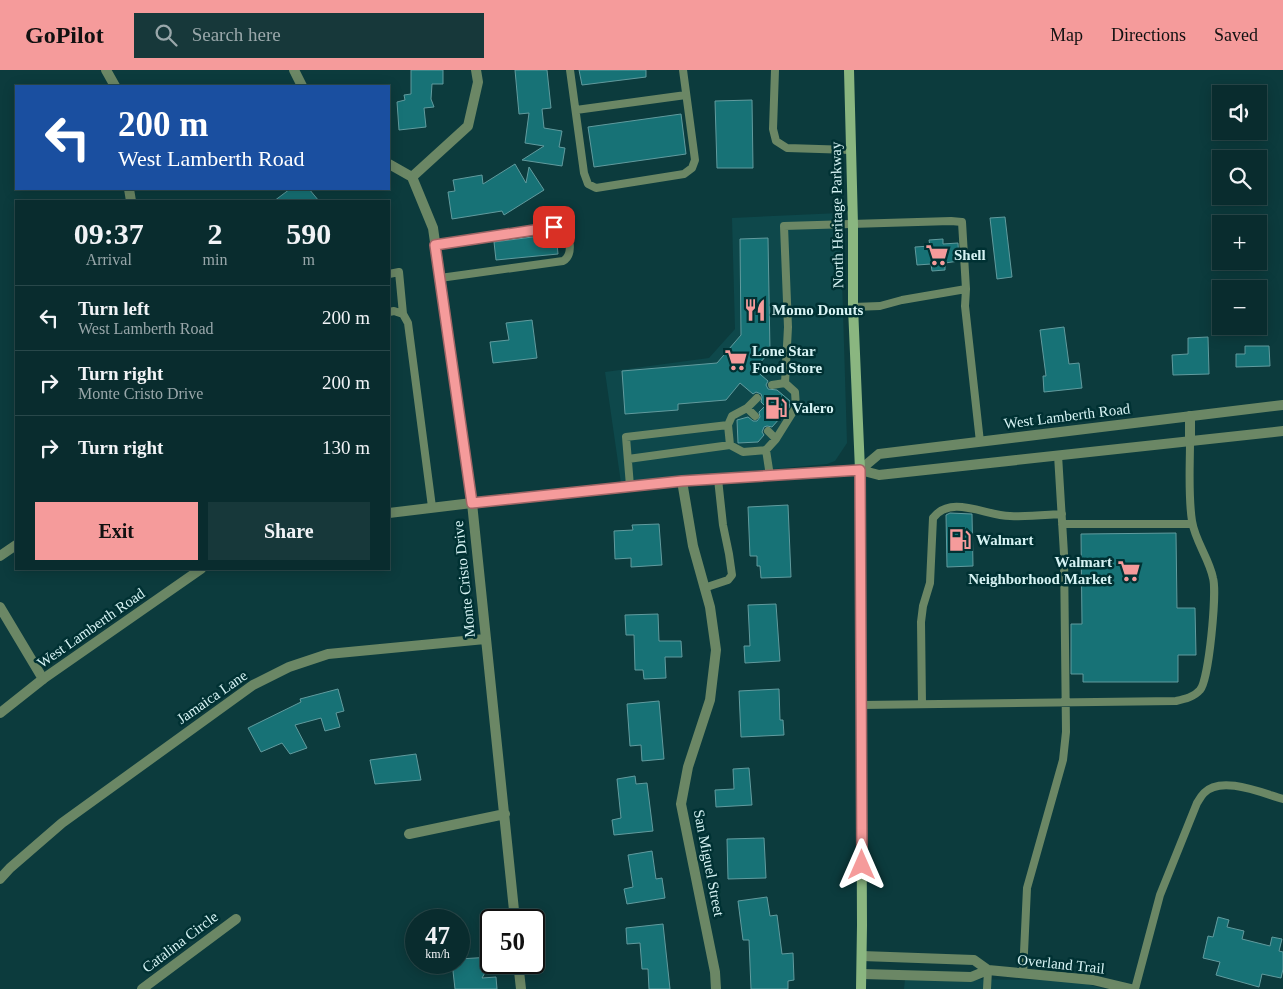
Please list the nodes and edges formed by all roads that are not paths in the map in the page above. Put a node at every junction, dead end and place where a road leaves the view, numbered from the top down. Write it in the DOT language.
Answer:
graph roads {
  1 [pos="106,70"];
  2 [pos="294,70"];
  3 [pos="476,70"];
  4 [pos="570,70"];
  5 [pos="683,70"];
  6 [pos="775,70"];
  7 [pos="849,70"];
  8 [pos="114,85"];
  9 [pos="302,85"];
  10 [pos="686,95"];
  11 [pos="576,110"];
  12 [pos="851,150"];
  13 [pos="390,165"];
  14 [pos="412,177"];
  15 [pos="853,225"];
  16 [pos="435,245"];
  17 [pos="390,274"];
  18 [pos="440,278"];
  19 [pos="966,289"];
  20 [pos="853,307"];
  21 [pos="390,312"];
  22 [pos="403,314"];
  23 [pos="785,384"];
  24 [pos="772,385"];
  25 [pos="757,398"];
  26 [pos="1283,406"];
  27 [pos="747,408"];
  28 [pos="755,416"];
  29 [pos="1190,416"];
  30 [pos="728,424"];
  31 [pos="768,430"];
  32 [pos="1283,431"];
  33 [pos="776,439"];
  34 [pos="1190,441"];
  35 [pos="980,442"];
  36 [pos="730,446"];
  37 [pos="766,450"];
  38 [pos="1058,455"];
  39 [pos="628,459"];
  40 [pos="860,470"];
  41 [pos="770,476"];
  42 [pos="718,479"];
  43 [pos="682,481"];
  44 [pos="630,486"];
  45 [pos="472,503"];
  46 [pos="432,507"];
  47 [pos="390,513"];
  48 [pos="1062,514"];
  49 [pos="1062,524"];
  50 [pos="1192,524"];
  51 [pos="15,546"];
  52 [pos="0,556"];
  53 [pos="200,570"];
  54 [pos="704,588"];
  55 [pos="0,607"];
  56 [pos="485,639"];
  57 [pos="43,679"];
  58 [pos="1066,702"];
  59 [pos="922,704"];
  60 [pos="861,705"];
  61 [pos="0,713"];
  62 [pos="1283,799"];
  63 [pos="505,814"];
  64 [pos="409,834"];
  65 [pos="0,880"];
  66 [pos="513,909"];
  67 [pos="236,919"];
  68 [pos="862,956"];
  69 [pos="988,970"];
  70 [pos="519,974"];
  71 [pos="862,974"];
  72 [pos="1022,974"];
  73 [pos="1107,986"];
  74 [pos="142,989"];
  75 [pos="521,989"];
  76 [pos="716,989"];
  77 [pos="861,989"];
  78 [pos="987,989"];
  79 [pos="1133,989"];
  1 -- 8 [label="street"];
  2 -- 9 [label="street"];
  3 -- 14 [label="street"];
  4 -- 11 [label="lane"];
  5 -- 10 [label="lane"];
  6 -- 12 [label="lane"];
  7 -- 12 [label="main road, North Heritage Parkway"];
  10 -- 11 [label="lane"];
  10 -- 11 [label="lane"];
  12 -- 15 [label="main road, North Heritage Parkway"];
  13 -- 14 [label="street"];
  14 -- 16 [label="street, Monte Cristo Drive"];
  15 -- 19 [label="lane"];
  15 -- 20 [label="main road, North Heritage Parkway"];
  15 -- 23 [label="lane"];
  16 -- 18 [label="street, Monte Cristo Drive"];
  16 -- 18 [label="lane"];
  17 -- 22 [label="lane"];
  18 -- 45 [label="street, Monte Cristo Drive"];
  19 -- 20 [label="lane"];
  19 -- 35 [label="lane"];
  20 -- 40 [label="main road, North Heritage Parkway"];
  21 -- 22 [label="lane"];
  22 -- 46 [label="lane"];
  23 -- 24 [label="lane"];
  23 -- 33 [label="lane"];
  25 -- 27 [label="lane"];
  26 -- 29 [label="street, West Lamberth Road"];
  27 -- 28 [label="lane"];
  27 -- 30 [label="lane"];
  29 -- 34 [label="street"];
  29 -- 35 [label="street, West Lamberth Road"];
  30 -- 36 [label="lane"];
  30 -- 39 [label="lane"];
  31 -- 33 [label="lane"];
  32 -- 34 [label="street"];
  33 -- 37 [label="lane"];
  34 -- 38 [label="street"];
  34 -- 50 [label="lane"];
  35 -- 40 [label="street, West Lamberth Road"];
  36 -- 37 [label="lane"];
  36 -- 39 [label="lane"];
  37 -- 41 [label="lane"];
  38 -- 40 [label="street"];
  38 -- 48 [label="lane"];
  39 -- 44 [label="lane"];
  40 -- 41 [label="street"];
  40 -- 60 [label="main road, North Heritage Parkway"];
  41 -- 42 [label="street"];
  42 -- 43 [label="street"];
  42 -- 54 [label="lane"];
  43 -- 44 [label="street"];
  43 -- 54 [label="street, San Miguel Street"];
  44 -- 45 [label="street"];
  45 -- 46 [label="street"];
  45 -- 56 [label="street, Monte Cristo Drive"];
  46 -- 47 [label="street"];
  48 -- 49 [label="lane"];
  48 -- 59 [label="lane"];
  49 -- 50 [label="lane"];
  49 -- 58 [label="lane"];
  50 -- 58 [label="lane"];
  51 -- 52 [label="street"];
  53 -- 57 [label="street, West Lamberth Road"];
  54 -- 76 [label="street, San Miguel Street"];
  55 -- 57 [label="street"];
  56 -- 63 [label="street, Monte Cristo Drive"];
  56 -- 65 [label="street, Jamaica Lane"];
  57 -- 61 [label="street, West Lamberth Road"];
  58 -- 59 [label="lane"];
  58 -- 72 [label="lane"];
  59 -- 60 [label="lane"];
  60 -- 68 [label="main road, North Heritage Parkway"];
  62 -- 79 [label="lane"];
  63 -- 64 [label="street"];
  63 -- 66 [label="street, Monte Cristo Drive"];
  67 -- 74 [label="street, Catalina Circle"];
  68 -- 69 [label="street, Overland Trail"];
  68 -- 71 [label="main road, North Heritage Parkway"];
  69 -- 71 [label="street, Overland Trail"];
  69 -- 72 [label="street, Overland Trail"];
  69 -- 78 [label="lane"];
  70 -- 75 [label="street"];
  71 -- 77 [label="main road, North Heritage Parkway"];
  72 -- 73 [label="street, Overland Trail"];
  73 -- 79 [label="street, Overland Trail"];
}
